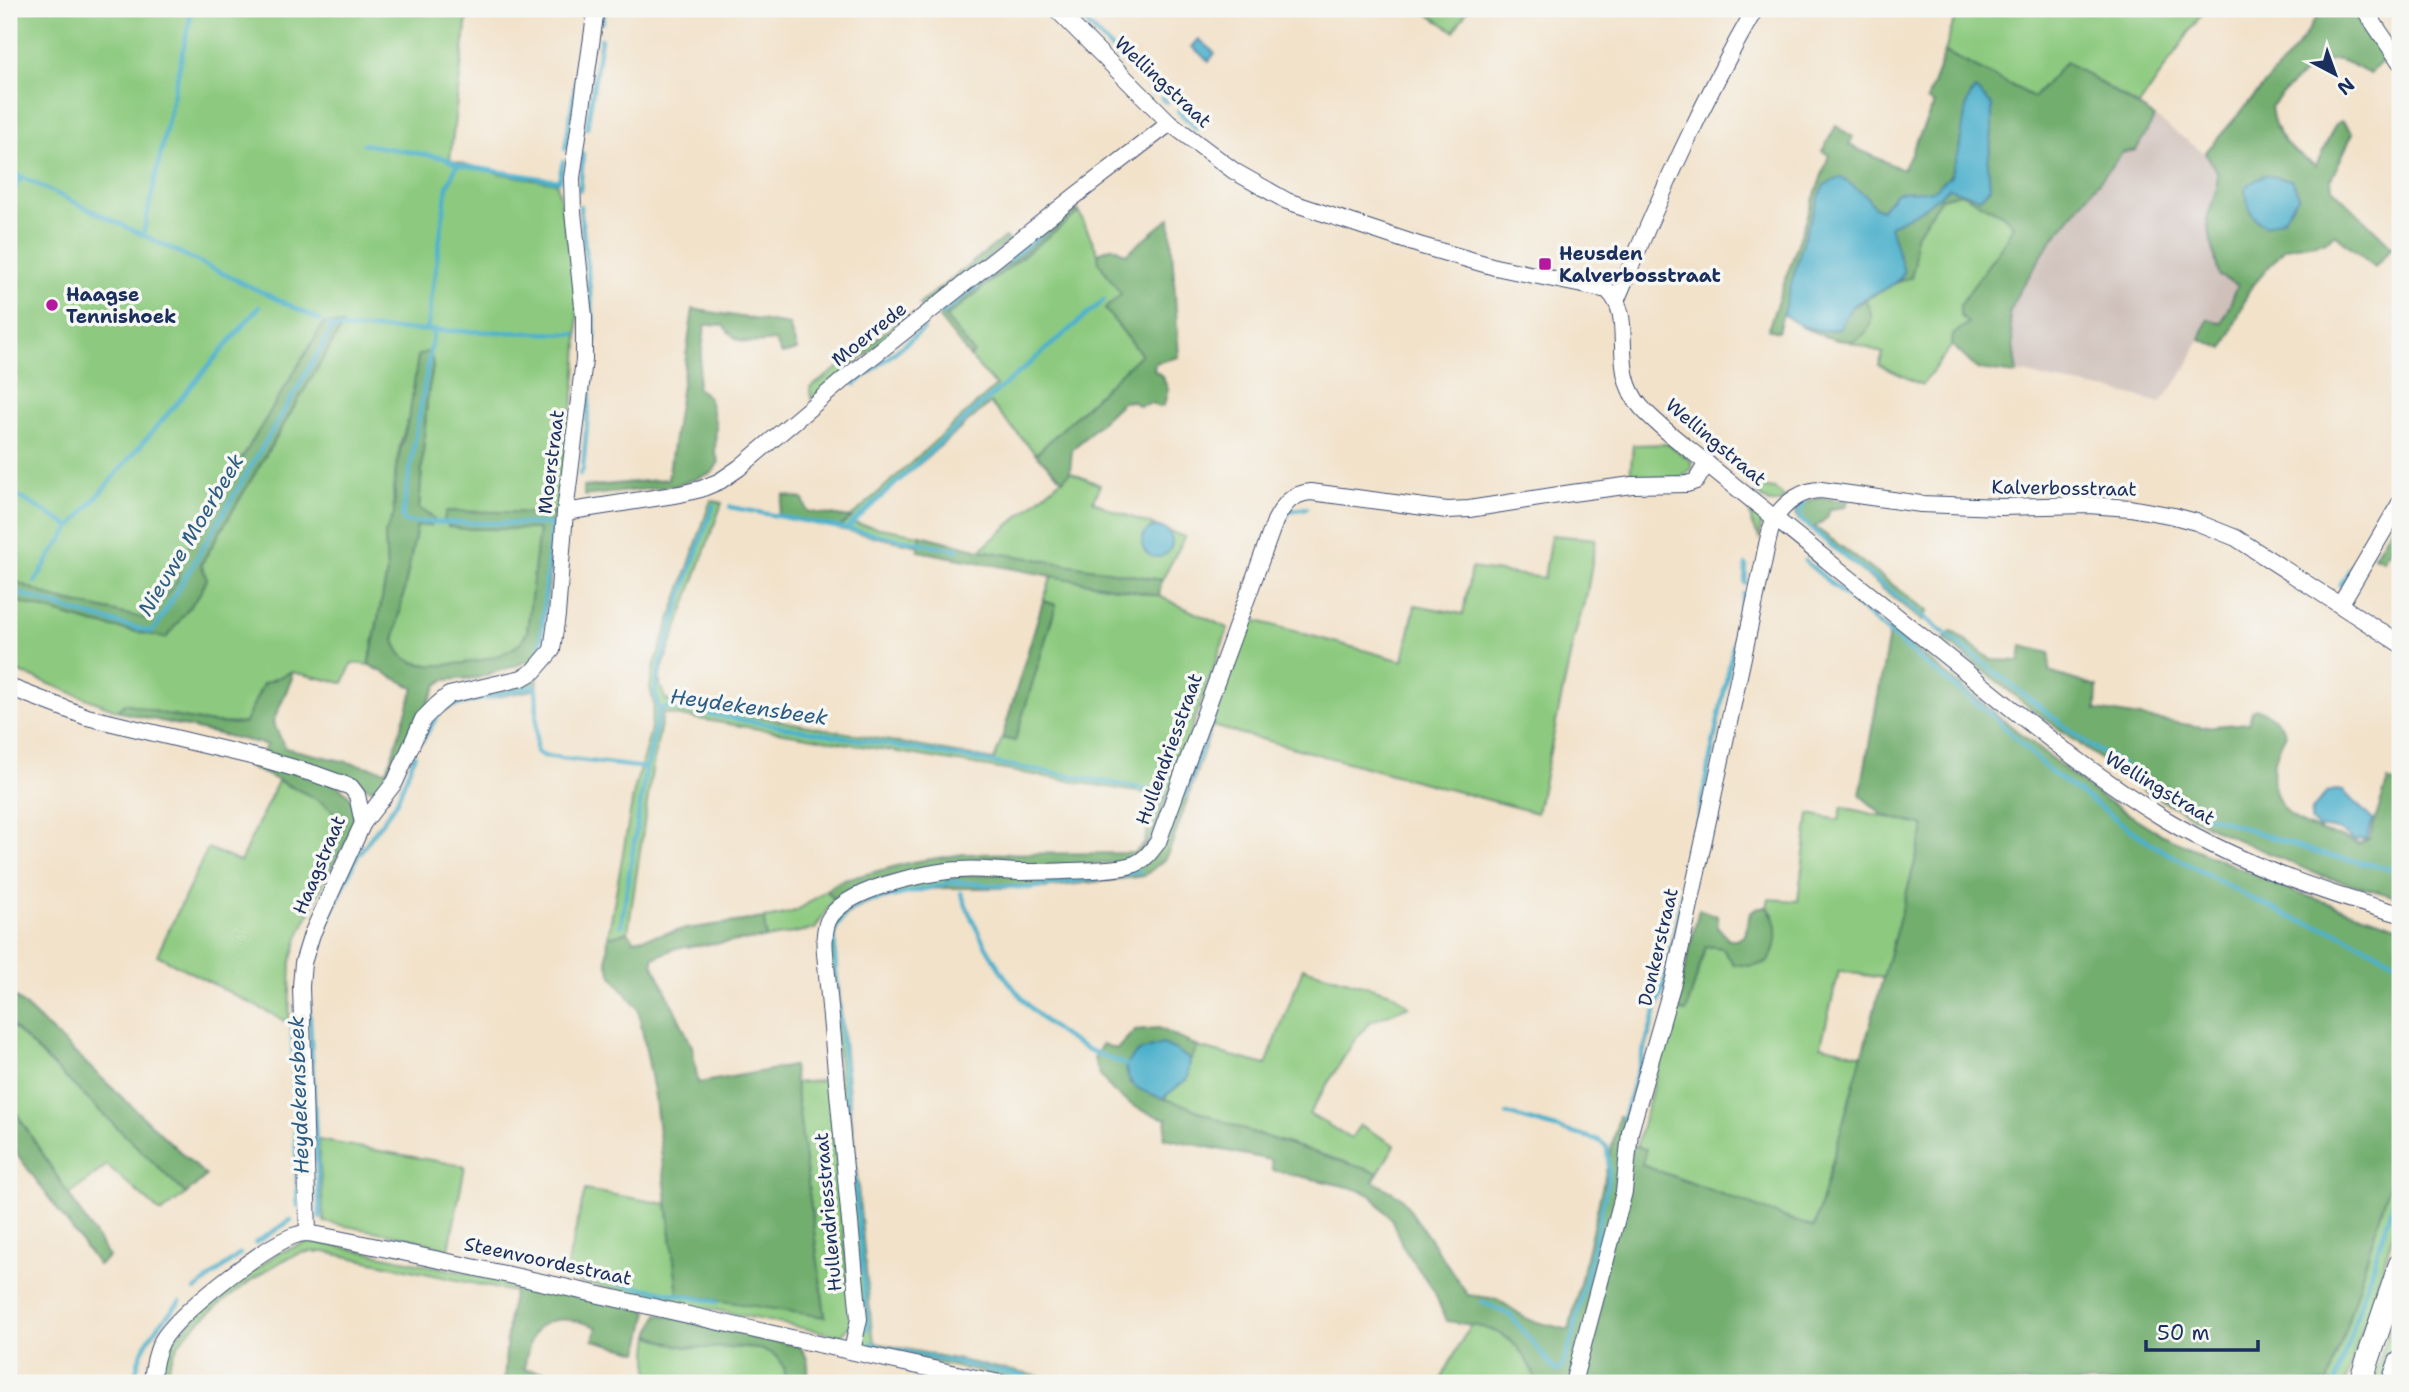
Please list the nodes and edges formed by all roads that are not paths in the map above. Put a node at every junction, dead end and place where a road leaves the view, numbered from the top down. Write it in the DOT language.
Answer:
graph roads {
  1 [pos="596,9"];
  2 [pos="1056,9"];
  3 [pos="1755,9"];
  4 [pos="2364,9"];
  5 [pos="2400,62"];
  6 [pos="1170,123"];
  7 [pos="1617,299"];
  8 [pos="1707,463"];
  9 [pos="2400,503"];
  10 [pos="565,512"];
  11 [pos="1775,518"];
  12 [pos="2340,605"];
  13 [pos="2400,644"];
  14 [pos="9,687"];
  15 [pos="363,823"];
  16 [pos="2400,914"];
  17 [pos="308,1233"];
  18 [pos="2400,1265"];
  19 [pos="852,1351"];
  20 [pos="2400,1363"];
  21 [pos="152,1383"];
  22 [pos="1000,1383"];
  23 [pos="1573,1383"];
  24 [pos="2360,1383"];
  25 [pos="2393,1383"];
  1 -- 10 [label="street, Moerstraat"];
  2 -- 6 [label="street, Wellingstraat"];
  3 -- 7 [label="street"];
  4 -- 5 [label="street"];
  6 -- 7 [label="street, Wellingstraat"];
  6 -- 10 [label="street, Moerrede"];
  7 -- 8 [label="street, Wellingstraat"];
  8 -- 11 [label="street, Wellingstraat"];
  8 -- 19 [label="street, Hullendriesstraat"];
  9 -- 12 [label="street"];
  10 -- 15 [label="street, Moerstraat"];
  11 -- 12 [label="street, Kalverbosstraat"];
  11 -- 16 [label="street, Wellingstraat"];
  11 -- 23 [label="street, Donkerstraat"];
  12 -- 13 [label="street, Kalverbosstraat"];
  14 -- 15 [label="street, Haagstraat"];
  15 -- 17 [label="street, Haagstraat"];
  17 -- 19 [label="street, Steenvoordestraat"];
  17 -- 21 [label="street"];
  18 -- 24 [label="highway"];
  19 -- 22 [label="street, Steenvoordestraat"];
  20 -- 25 [label="highway"];
}
